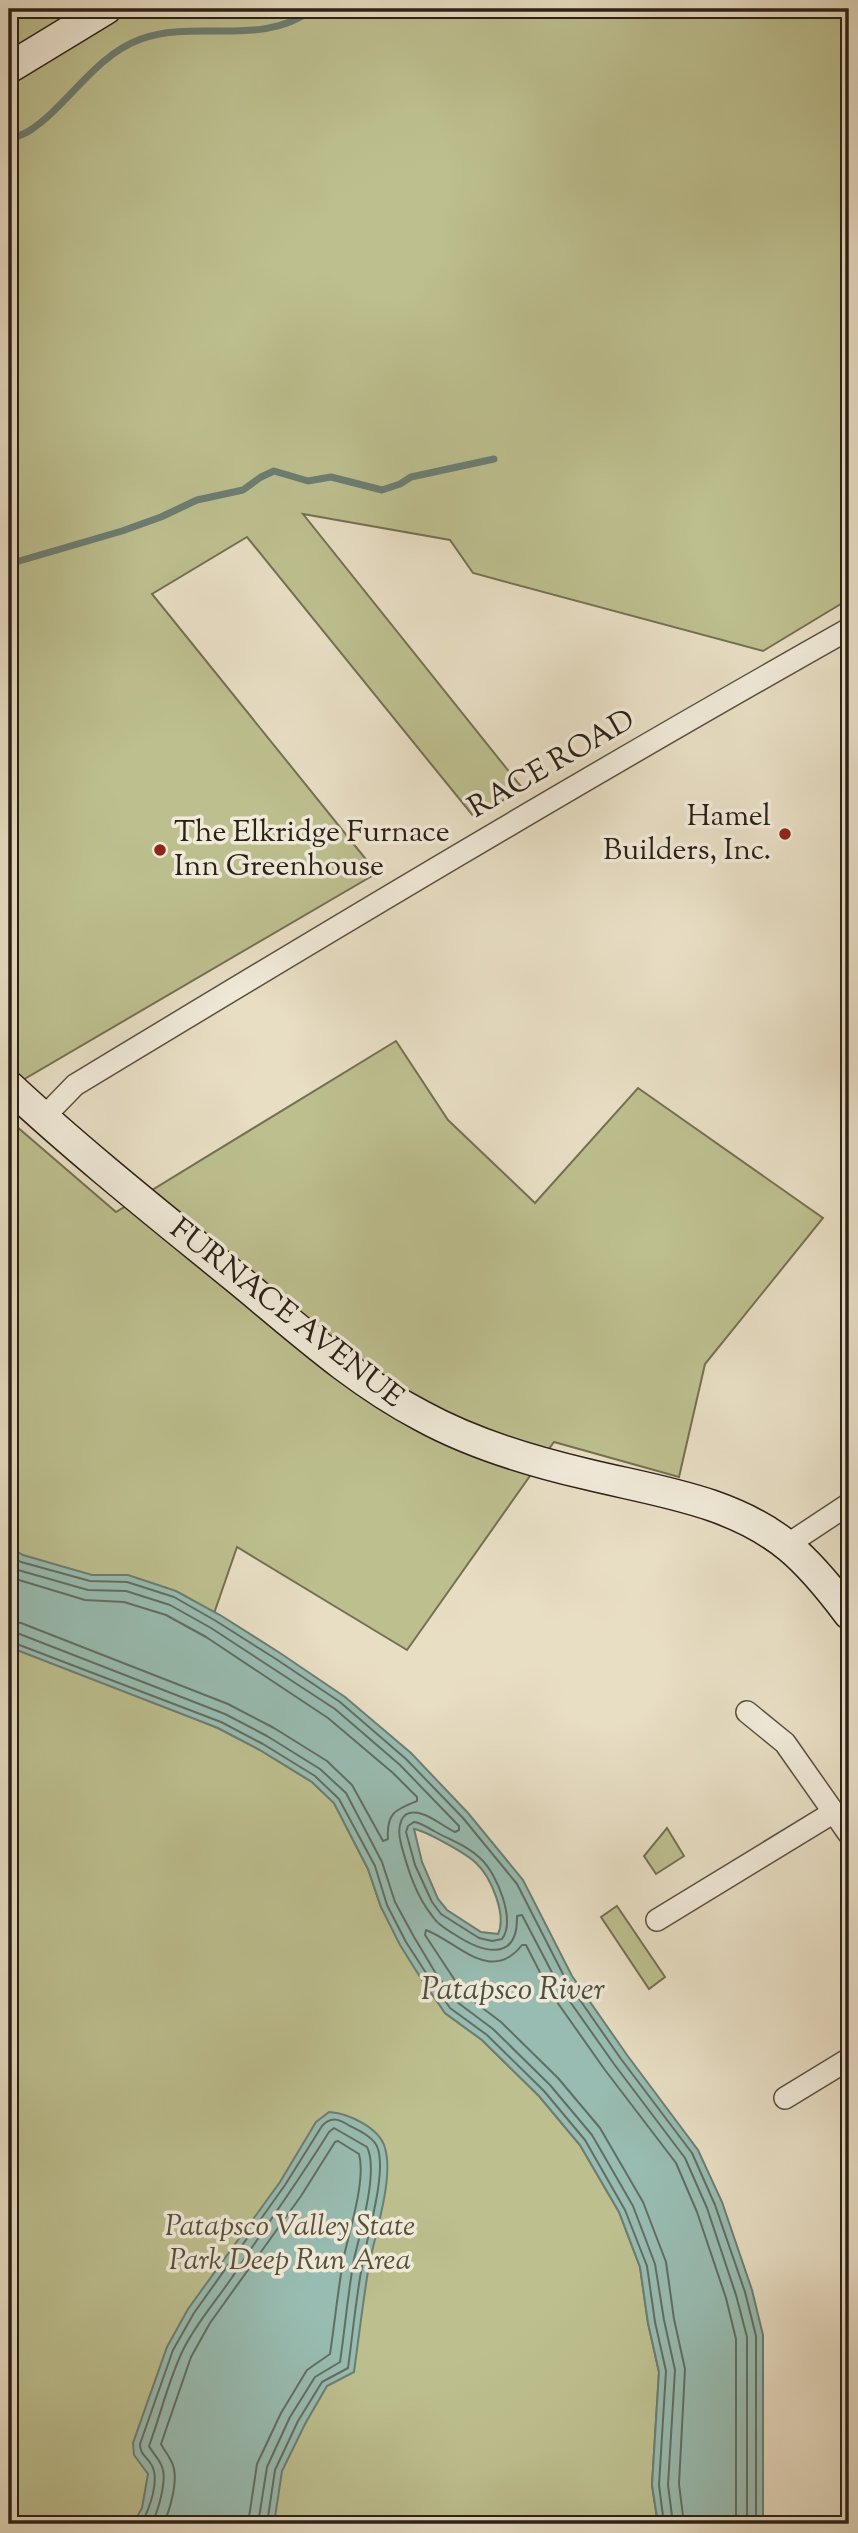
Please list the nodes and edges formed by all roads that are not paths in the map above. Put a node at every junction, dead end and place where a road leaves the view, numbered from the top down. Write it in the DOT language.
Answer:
graph roads {
  1 [pos="106,9"];
  2 [pos="9,68"];
  3 [pos="849,629"];
  4 [pos="9,1086"];
  5 [pos="43,1118"];
  6 [pos="849,1504"];
  7 [pos="787,1545"];
  8 [pos="849,1614"];
  9 [pos="747,1713"];
  10 [pos="834,1812"];
  11 [pos="849,1834"];
  12 [pos="657,1920"];
  13 [pos="849,2059"];
  14 [pos="785,2098"];
  1 -- 2 [label="street"];
  3 -- 5 [label="street, RACE ROAD"];
  4 -- 5 [label="street, FURNACE AVENUE"];
  5 -- 7 [label="street, FURNACE AVENUE"];
  6 -- 7 [label="street"];
  7 -- 8 [label="street, FURNACE AVENUE"];
  9 -- 10 [label="street"];
  10 -- 11 [label="street"];
  10 -- 12 [label="street"];
  13 -- 14 [label="street"];
}
